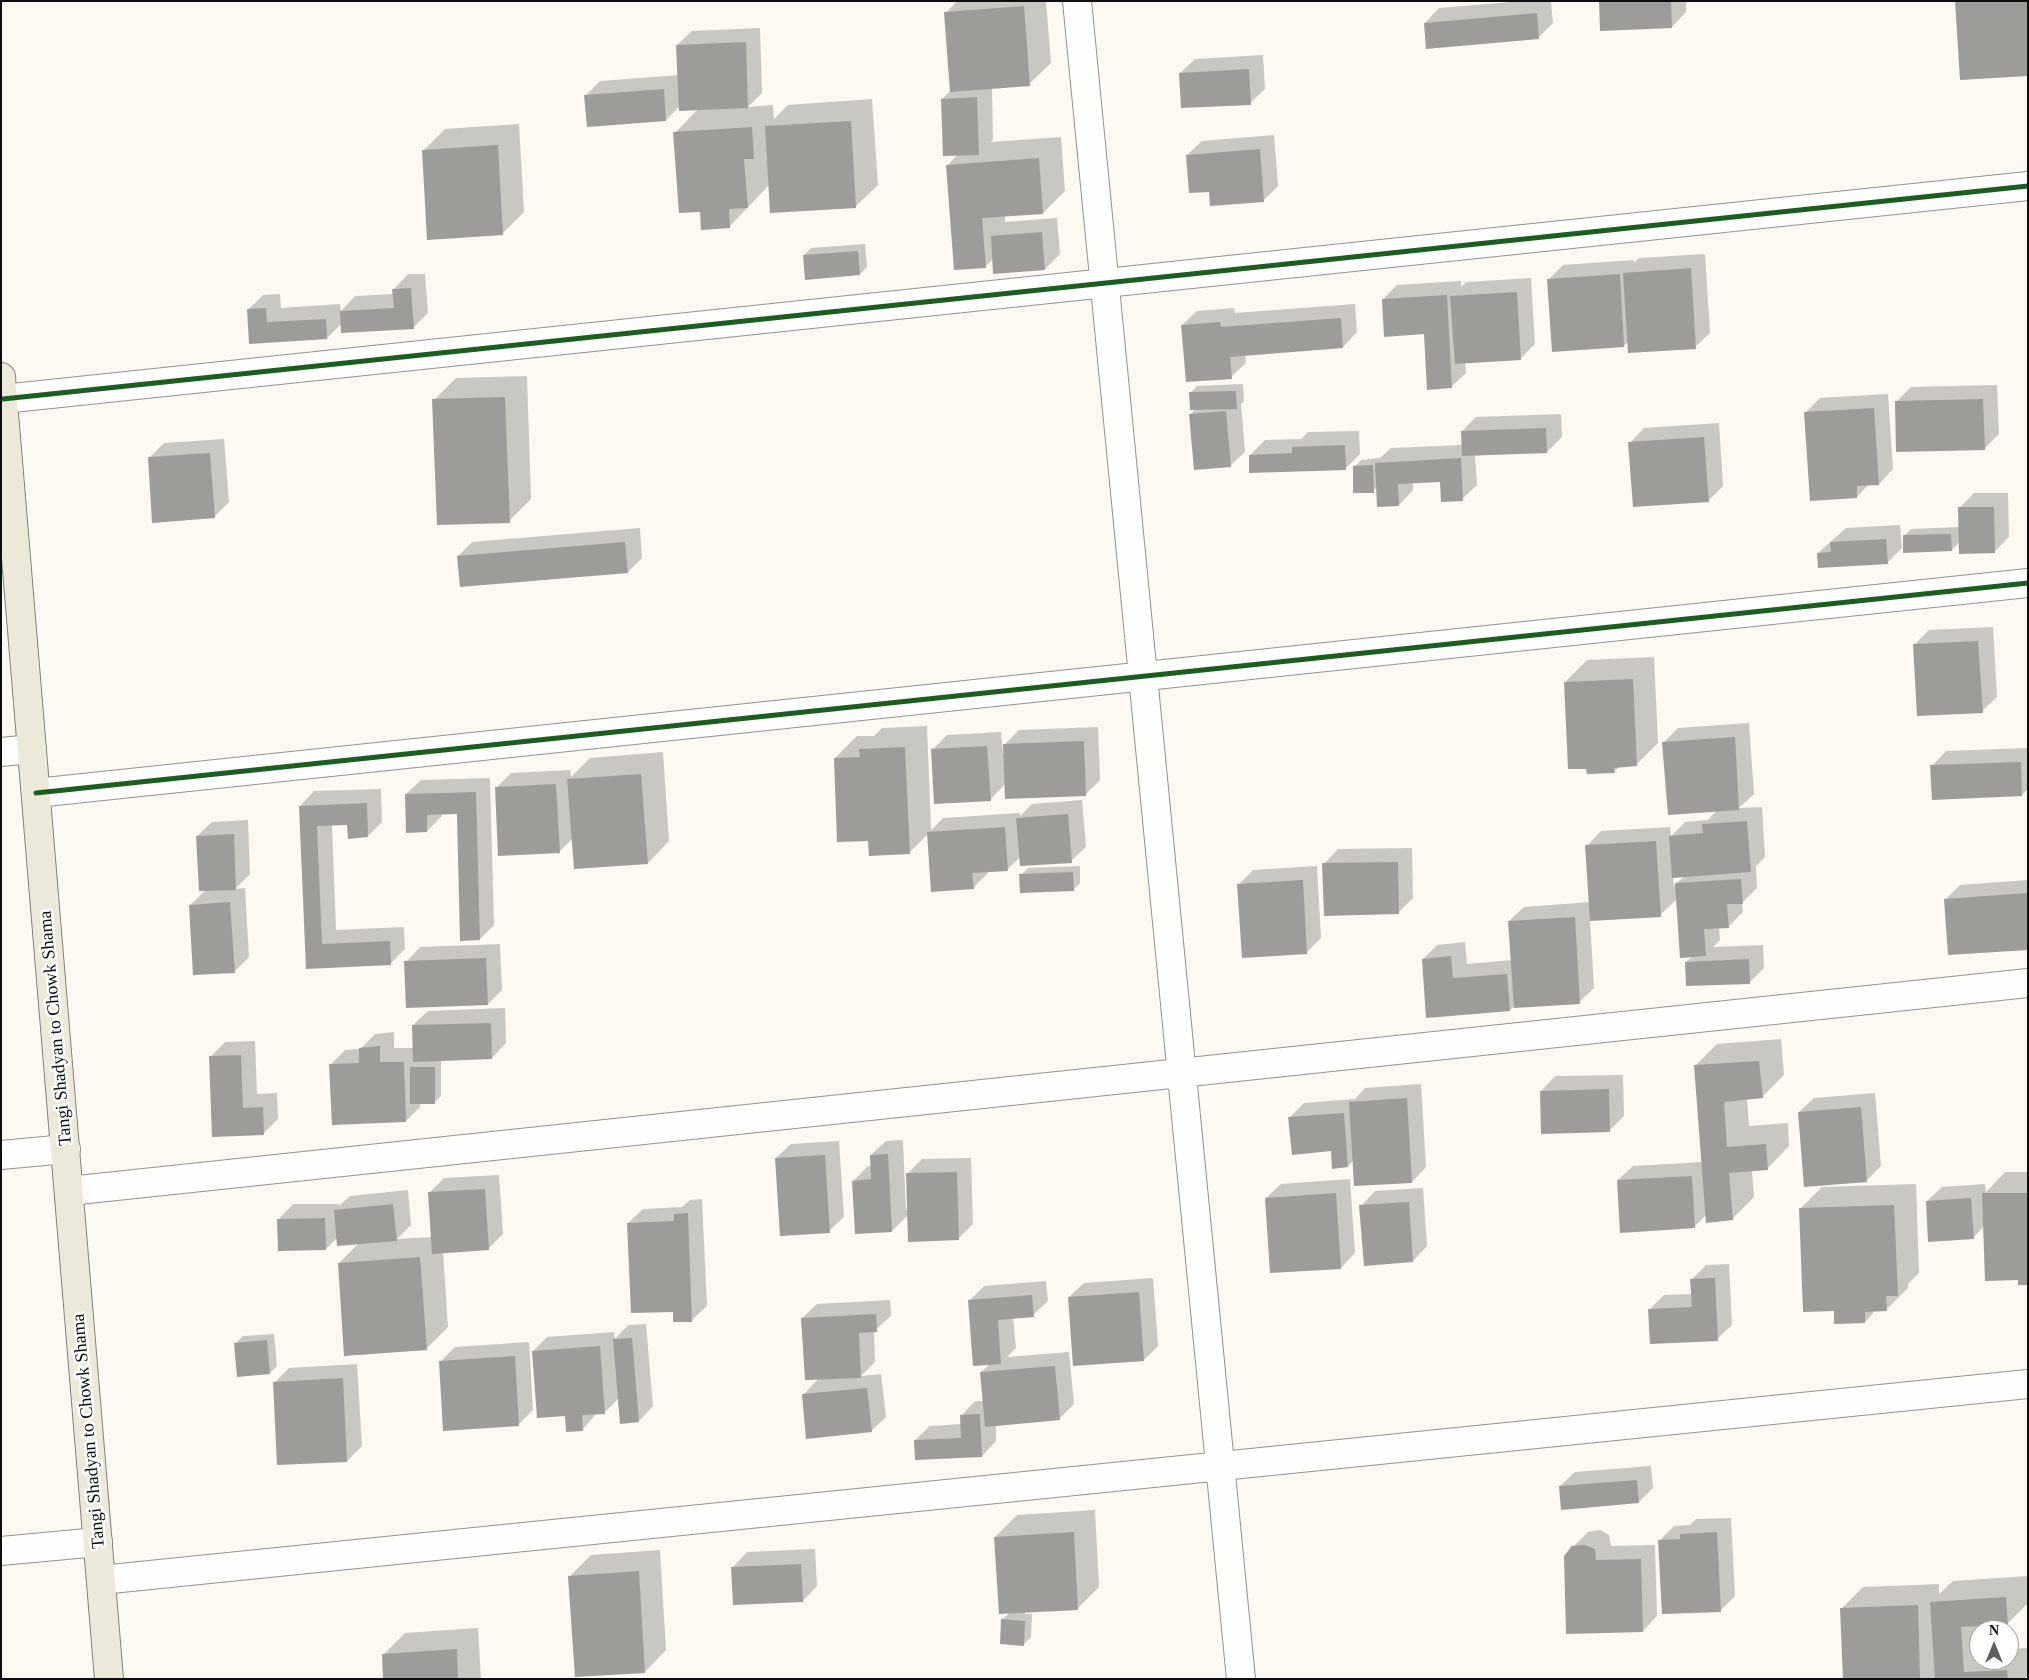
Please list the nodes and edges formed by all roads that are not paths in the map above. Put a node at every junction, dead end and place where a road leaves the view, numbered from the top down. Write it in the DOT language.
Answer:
graph roads {
  1 [pos="1077,1"];
  2 [pos="2028,186"];
  3 [pos="1104,282"];
  4 [pos="2,388"];
  5 [pos="2028,583"];
  6 [pos="1143,677"];
  7 [pos="32,749"];
  8 [pos="1,752"];
  9 [pos="36,793"];
  10 [pos="2028,983"];
  11 [pos="1182,1073"];
  12 [pos="66,1149"];
  13 [pos="1,1154"];
  14 [pos="69,1191"];
  15 [pos="2028,1384"];
  16 [pos="1221,1466"];
  17 [pos="98,1542"];
  18 [pos="1,1551"];
  19 [pos="101,1580"];
  20 [pos="110,1679"];
  21 [pos="1242,1679"];
  1 -- 3 [label="street"];
  2 -- 3 [label="street"];
  3 -- 4 [label="street"];
  3 -- 6 [label="street"];
  4 -- 7 [label="main road, Tangi Shadyan to Chowk Shama"];
  5 -- 6 [label="street"];
  6 -- 9 [label="street"];
  6 -- 11 [label="street"];
  7 -- 8 [label="street"];
  7 -- 9 [label="main road, Tangi Shadyan to Chowk Shama"];
  9 -- 12 [label="main road, Tangi Shadyan to Chowk Shama"];
  10 -- 11 [label="street"];
  11 -- 14 [label="street"];
  11 -- 16 [label="street"];
  12 -- 13 [label="street"];
  12 -- 14 [label="main road, Tangi Shadyan to Chowk Shama"];
  14 -- 17 [label="main road, Tangi Shadyan to Chowk Shama"];
  15 -- 16 [label="street"];
  16 -- 19 [label="street"];
  16 -- 21 [label="street"];
  17 -- 18 [label="street"];
  17 -- 19 [label="main road, Tangi Shadyan to Chowk Shama"];
  19 -- 20 [label="main road, Tangi Shadyan to Chowk Shama"];
}
